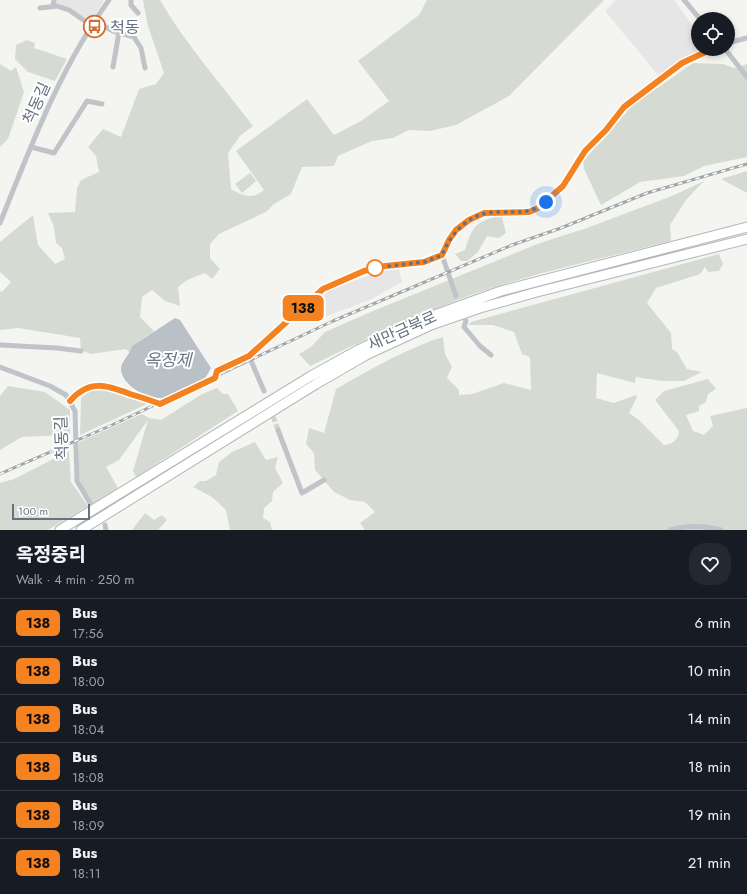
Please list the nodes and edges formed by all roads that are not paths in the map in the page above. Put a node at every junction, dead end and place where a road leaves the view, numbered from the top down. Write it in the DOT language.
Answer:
graph roads {
  1 [pos="54,0"];
  2 [pos="109,0"];
  3 [pos="131,0"];
  4 [pos="684,0"];
  5 [pos="53,6"];
  6 [pos="40,8"];
  7 [pos="694,12"];
  8 [pos="138,13"];
  9 [pos="94,23"];
  10 [pos="119,32"];
  11 [pos="747,38"];
  12 [pos="735,41"];
  13 [pos="697,56"];
  14 [pos="730,56"];
  15 [pos="113,67"];
  16 [pos="145,68"];
  17 [pos="747,77"];
  18 [pos="102,104"];
  19 [pos="31,147"];
  20 [pos="0,223"];
  21 [pos="747,227"];
  22 [pos="747,239"];
  23 [pos="442,255"];
  24 [pos="456,296"];
  25 [pos="465,319"];
  26 [pos="0,345"];
  27 [pos="81,352"];
  28 [pos="490,355"];
  29 [pos="249,356"];
  30 [pos="0,367"];
  31 [pos="264,391"];
  32 [pos="70,401"];
  33 [pos="278,430"];
  34 [pos="324,480"];
  35 [pos="90,507"];
  36 [pos="84,528"];
  37 [pos="60,530"];
  38 [pos="670,530"];
  39 [pos="721,530"];
  1 -- 5 [label="street"];
  2 -- 9 [label="street, 척동길"];
  3 -- 8 [label="street"];
  4 -- 7 [label="street"];
  5 -- 6 [label="street"];
  5 -- 9 [label="street"];
  9 -- 10 [label="street"];
  9 -- 19 [label="street, 척동길"];
  10 -- 15 [label="street"];
  10 -- 16 [label="street"];
  11 -- 12 [label="street"];
  13 -- 23 [label="street"];
  14 -- 17 [label="street"];
  18 -- 19 [label="street"];
  19 -- 20 [label="street, 척동길"];
  21 -- 35 [label="highway, 새만금북로"];
  22 -- 36 [label="highway, 새만금북로"];
  23 -- 24 [label="street"];
  23 -- 29 [label="street"];
  25 -- 28 [label="street"];
  26 -- 27 [label="street"];
  29 -- 31 [label="street"];
  29 -- 32 [label="street"];
  30 -- 32 [label="street, 척동길"];
  32 -- 35 [label="street, 척동길"];
  33 -- 34 [label="street"];
  35 -- 37 [label="highway, 새만금북로"];
  38 -- 39 [label="street"];
}
